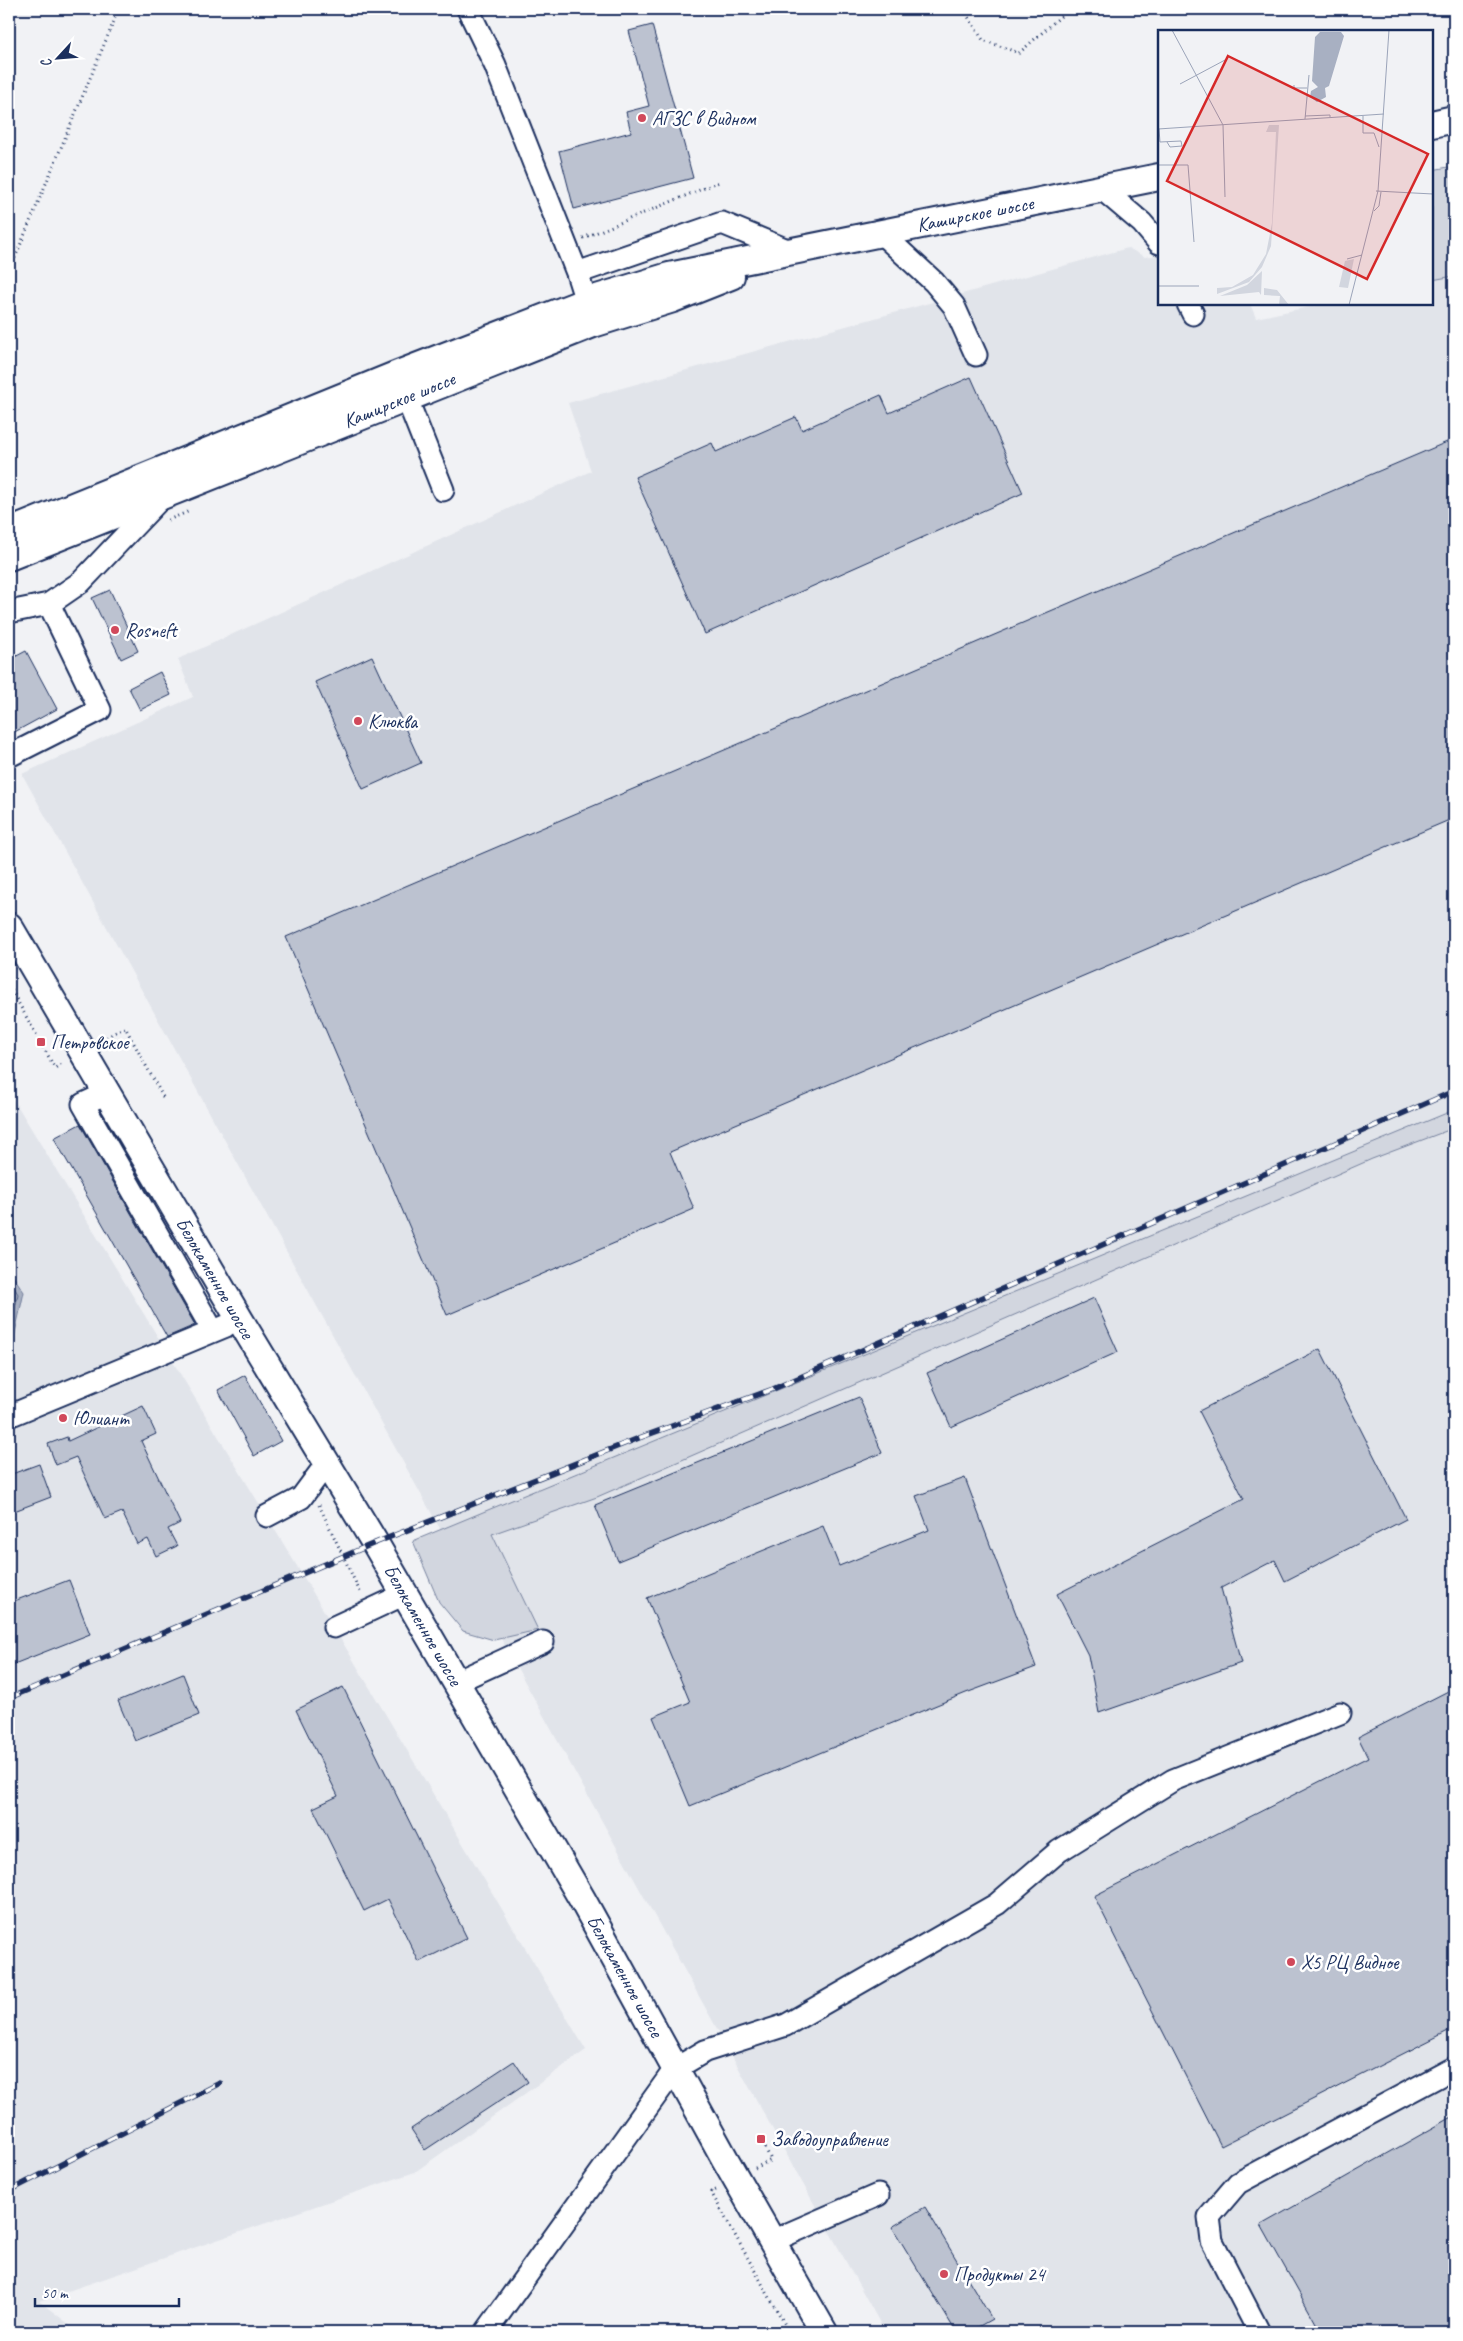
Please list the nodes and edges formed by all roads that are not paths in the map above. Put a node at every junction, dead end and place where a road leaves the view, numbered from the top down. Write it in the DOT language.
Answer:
graph roads {
  1 [pos="468,9"];
  2 [pos="1454,119"];
  3 [pos="1433,124"];
  4 [pos="1158,177"];
  5 [pos="1102,189"];
  6 [pos="880,232"];
  7 [pos="1158,242"];
  8 [pos="792,252"];
  9 [pos="577,272"];
  10 [pos="590,313"];
  11 [pos="976,355"];
  12 [pos="402,386"];
  13 [pos="443,490"];
  14 [pos="165,494"];
  15 [pos="9,532"];
  16 [pos="9,557"];
  17 [pos="49,604"];
  18 [pos="9,612"];
  19 [pos="9,756"];
  20 [pos="9,926"];
  21 [pos="107,1093"];
  22 [pos="240,1320"];
  23 [pos="213,1331"];
  24 [pos="9,1416"];
  25 [pos="327,1463"];
  26 [pos="267,1516"];
  27 [pos="405,1594"];
  28 [pos="334,1627"];
  29 [pos="543,1642"];
  30 [pos="456,1682"];
  31 [pos="1340,1713"];
  32 [pos="1454,2068"];
  33 [pos="676,2069"];
  34 [pos="878,2195"];
  35 [pos="772,2241"];
  36 [pos="486,2332"];
  37 [pos="824,2332"];
  38 [pos="1259,2332"];
  1 -- 9 [label="lane"];
  2 -- 3 [label="main road"];
  4 -- 5 [label="main road, Каширское шоссе"];
  5 -- 6 [label="main road, Каширское шоссе"];
  5 -- 7 [label="lane"];
  6 -- 8 [label="main road, Каширское шоссе"];
  6 -- 11 [label="lane"];
  8 -- 9 [label="lane"];
  8 -- 10 [label="main road, Каширское шоссе"];
  9 -- 10 [label="lane"];
  10 -- 12 [label="main road, Каширское шоссе"];
  12 -- 13 [label="lane"];
  12 -- 14 [label="main road, Каширское шоссе"];
  12 -- 15 [label="main road, Каширское шоссе"];
  14 -- 16 [label="main road, Каширское шоссе"];
  14 -- 17 [label="lane"];
  17 -- 18 [label="lane"];
  17 -- 19 [label="lane"];
  20 -- 21 [label="main road, Белокаменное шоссе"];
  21 -- 22 [label="main road, Белокаменное шоссе"];
  21 -- 23 [label="lane"];
  22 -- 23 [label="lane"];
  22 -- 25 [label="main road, Белокаменное шоссе"];
  23 -- 24 [label="lane"];
  25 -- 26 [label="lane"];
  25 -- 27 [label="main road, Белокаменное шоссе"];
  27 -- 28 [label="lane"];
  27 -- 30 [label="main road, Белокаменное шоссе"];
  29 -- 30 [label="lane"];
  30 -- 33 [label="main road, Белокаменное шоссе"];
  31 -- 33 [label="lane"];
  32 -- 38 [label="lane"];
  33 -- 35 [label="main road, Белокаменное шоссе"];
  33 -- 36 [label="lane"];
  34 -- 35 [label="lane"];
  35 -- 37 [label="main road, Белокаменное шоссе"];
}
